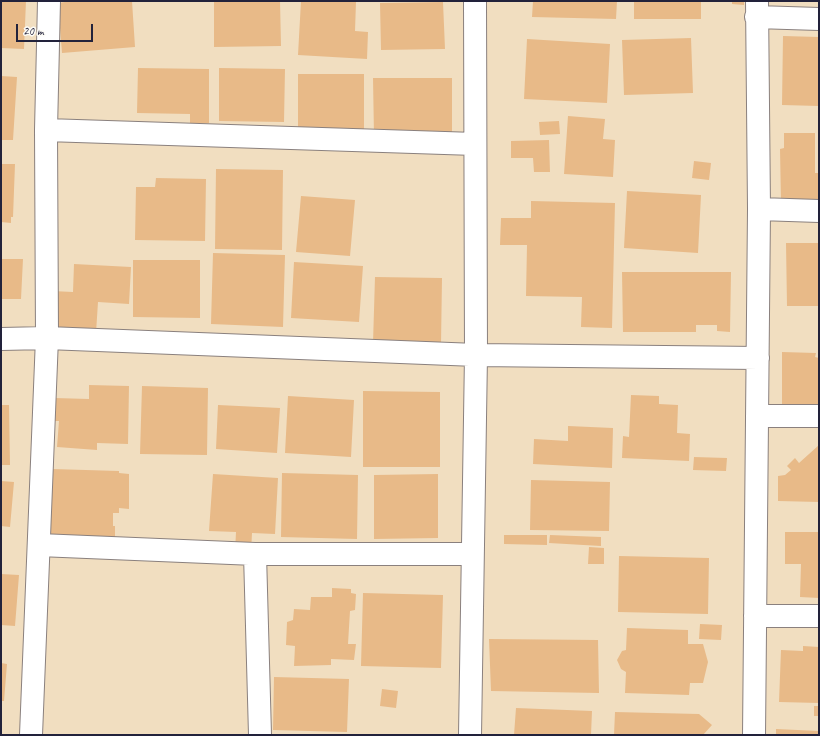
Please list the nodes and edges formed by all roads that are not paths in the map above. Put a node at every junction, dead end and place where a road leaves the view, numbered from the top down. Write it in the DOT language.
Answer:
graph roads {
  1 [pos="49,1"];
  2 [pos="475,1"];
  3 [pos="757,9"];
  4 [pos="819,19"];
  5 [pos="46,130"];
  6 [pos="475,144"];
  7 [pos="759,209"];
  8 [pos="819,211"];
  9 [pos="47,338"];
  10 [pos="1,339"];
  11 [pos="476,354"];
  12 [pos="758,358"];
  13 [pos="757,416"];
  14 [pos="819,416"];
  15 [pos="39,545"];
  16 [pos="255,554"];
  17 [pos="472,554"];
  18 [pos="755,616"];
  19 [pos="819,616"];
  20 [pos="31,735"];
  21 [pos="260,735"];
  22 [pos="470,735"];
  23 [pos="754,735"];
  1 -- 5 [label="street"];
  2 -- 6 [label="street"];
  3 -- 4 [label="street"];
  3 -- 7 [label="street"];
  5 -- 6 [label="street"];
  5 -- 9 [label="street"];
  6 -- 11 [label="street"];
  7 -- 8 [label="street"];
  7 -- 12 [label="street"];
  9 -- 10 [label="street"];
  9 -- 11 [label="street"];
  9 -- 15 [label="street"];
  11 -- 12 [label="street"];
  11 -- 17 [label="street"];
  12 -- 13 [label="street"];
  13 -- 14 [label="street"];
  13 -- 18 [label="street"];
  15 -- 16 [label="street"];
  15 -- 20 [label="street"];
  16 -- 17 [label="street"];
  16 -- 21 [label="street"];
  17 -- 22 [label="street"];
  18 -- 19 [label="street"];
  18 -- 23 [label="street"];
}
